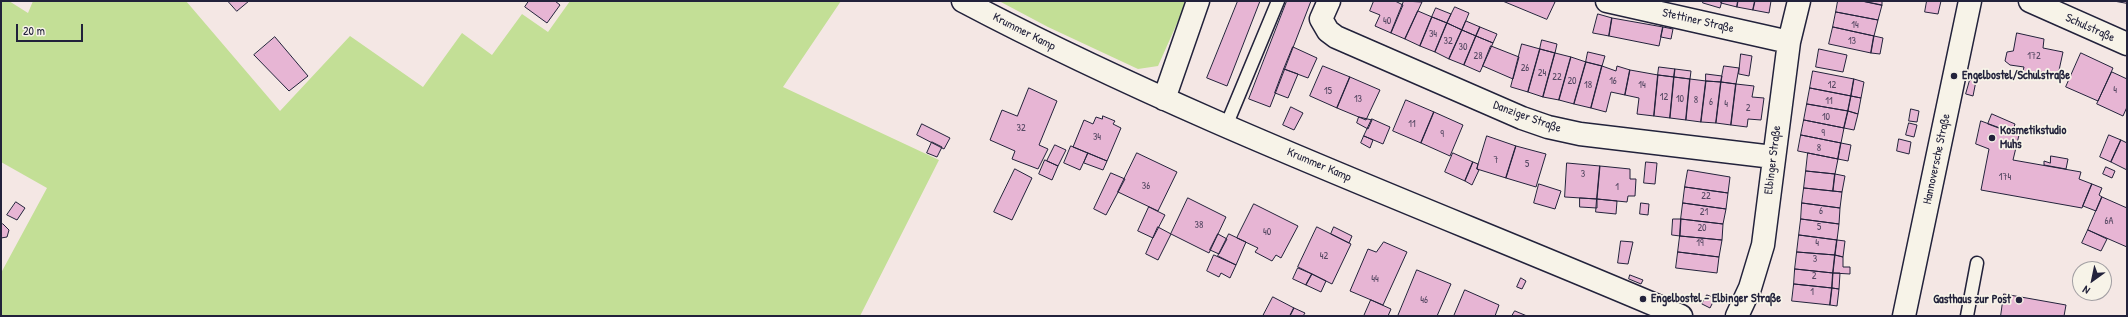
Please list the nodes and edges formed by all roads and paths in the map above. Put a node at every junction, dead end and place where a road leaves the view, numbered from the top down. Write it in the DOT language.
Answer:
graph roads {
  1 [pos="963,1"];
  2 [pos="1198,1"];
  3 [pos="1278,1"];
  4 [pos="1329,1"];
  5 [pos="1607,1"];
  6 [pos="1799,1"];
  7 [pos="1970,1"];
  8 [pos="2030,1"];
  9 [pos="1789,42"];
  10 [pos="2127,44"];
  11 [pos="1164,98"];
  12 [pos="1226,126"];
  13 [pos="1773,157"];
  14 [pos="1977,263"];
  15 [pos="1681,316"];
  16 [pos="1737,316"];
  17 [pos="1904,316"];
  18 [pos="1967,316"];
  1 -- 11 [label="street, Krummer Kamp"];
  2 -- 11 [label="street"];
  3 -- 12 [label="lane"];
  4 -- 13 [label="street, Danziger Straße"];
  5 -- 9 [label="street, Stettiner Straße"];
  6 -- 9 [label="street, Elbinger Straße"];
  7 -- 17 [label="street, Hannoversche Straße"];
  8 -- 10 [label="street, Schulstraße"];
  9 -- 13 [label="street, Elbinger Straße"];
  11 -- 12 [label="street, Krummer Kamp"];
  12 -- 15 [label="street, Krummer Kamp"];
  13 -- 16 [label="street, Elbinger Straße"];
  14 -- 18 [label="lane"];
}
